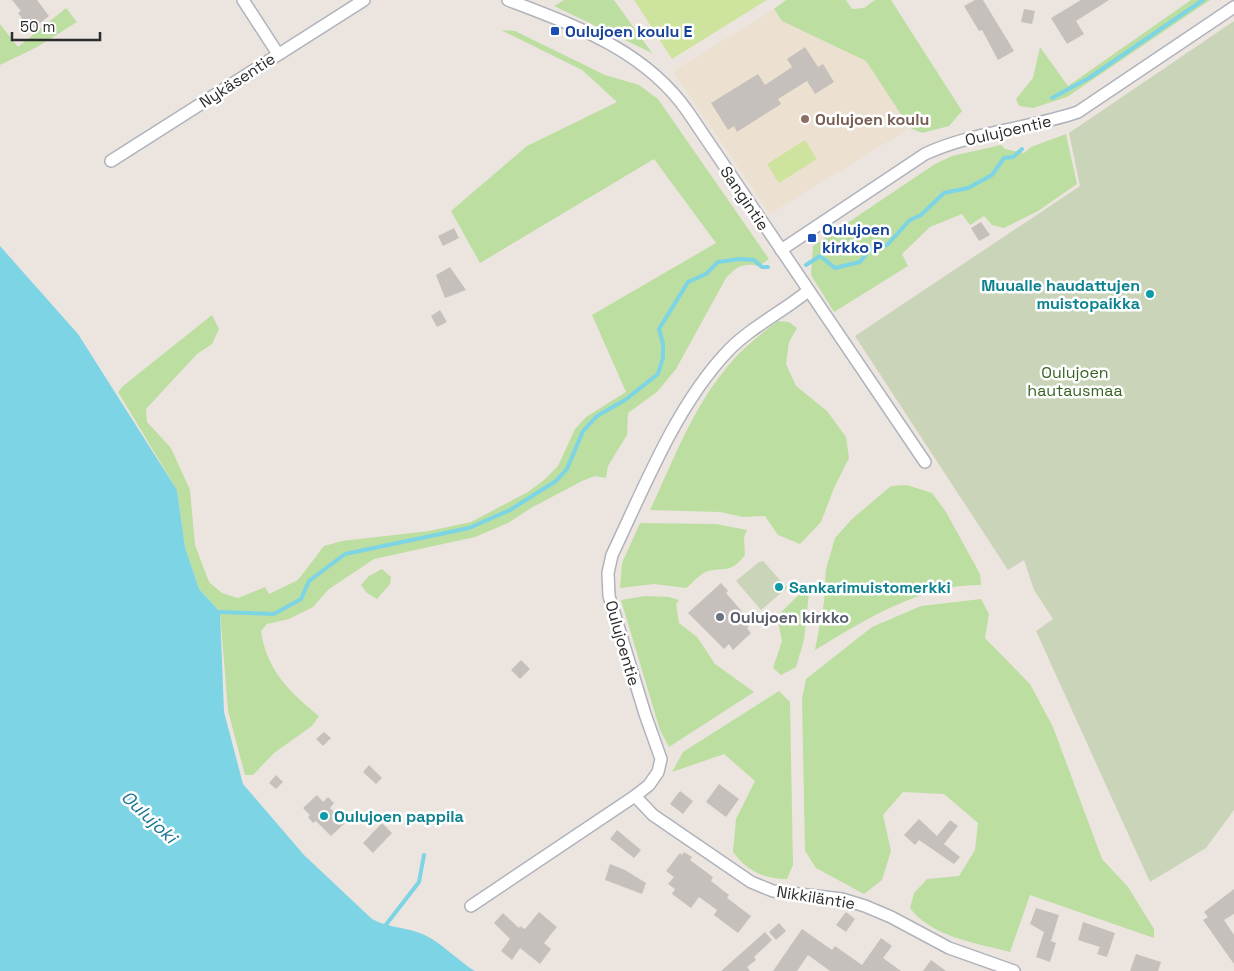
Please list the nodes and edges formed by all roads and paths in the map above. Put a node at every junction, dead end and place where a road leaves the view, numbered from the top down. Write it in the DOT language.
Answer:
graph roads {
  1 [pos="244,0"];
  2 [pos="364,0"];
  3 [pos="508,0"];
  4 [pos="1234,7"];
  5 [pos="278,54"];
  6 [pos="111,161"];
  7 [pos="780,250"];
  8 [pos="808,291"];
  9 [pos="925,462"];
  10 [pos="635,796"];
  11 [pos="471,906"];
  12 [pos="1014,971"];
  1 -- 5 [label="street"];
  2 -- 5 [label="street, Nykäsentie"];
  3 -- 7 [label="street, Sangintie"];
  4 -- 7 [label="street, Oulujoentie"];
  5 -- 6 [label="street, Nykäsentie"];
  7 -- 8 [label="street, Sangintie"];
  8 -- 9 [label="street, Sangintie"];
  8 -- 10 [label="street, Oulujoentie"];
  10 -- 11 [label="street, Oulujoentie"];
  10 -- 12 [label="street, Nikkiläntie"];
}
